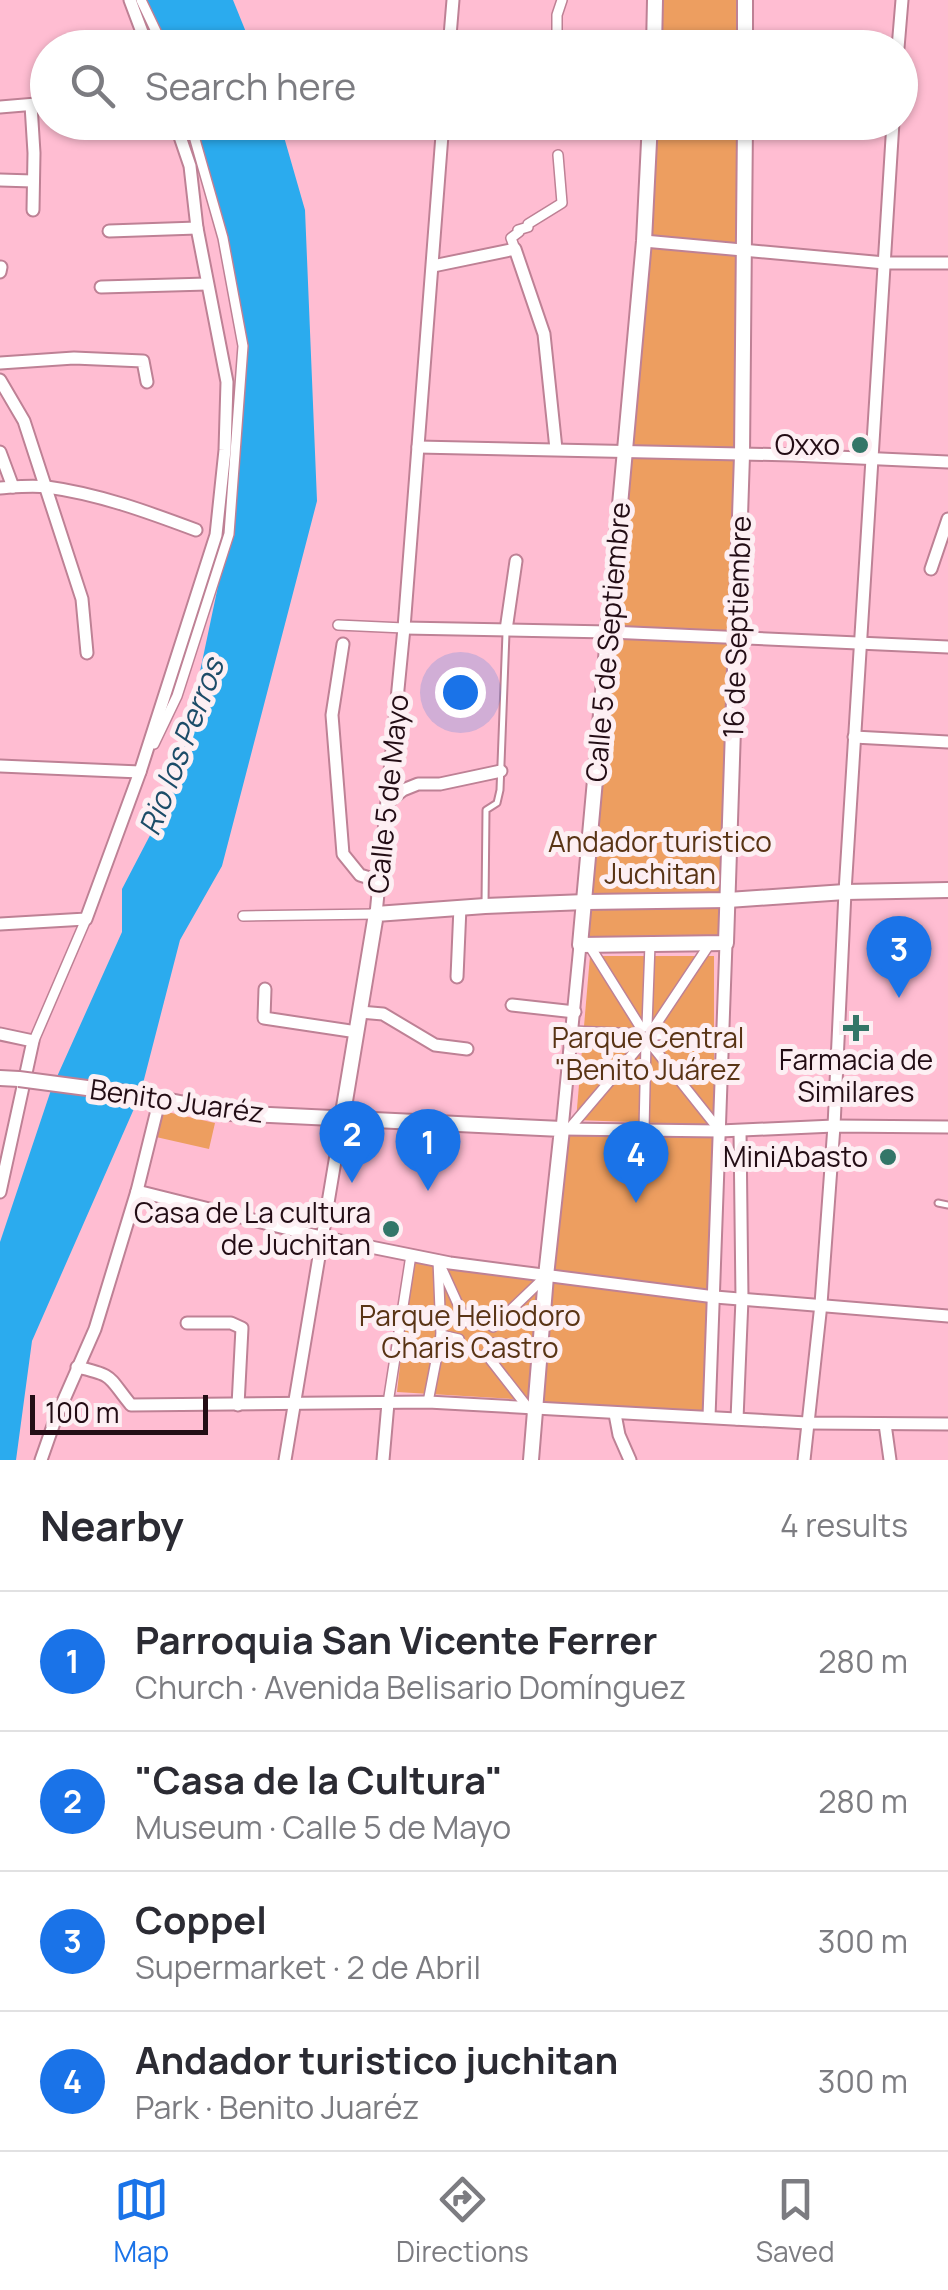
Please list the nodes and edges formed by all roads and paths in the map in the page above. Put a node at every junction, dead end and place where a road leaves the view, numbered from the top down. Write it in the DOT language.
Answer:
graph roads {
  1 [pos="130,0"];
  2 [pos="141,0"];
  3 [pos="453,0"];
  4 [pos="562,0"];
  5 [pos="656,0"];
  6 [pos="745,0"];
  7 [pos="902,0"];
  8 [pos="141,30"];
  9 [pos="155,30"];
  10 [pos="450,30"];
  11 [pos="557,30"];
  12 [pos="655,30"];
  13 [pos="745,30"];
  14 [pos="900,30"];
  15 [pos="30,104"];
  16 [pos="0,107"];
  17 [pos="32,140"];
  18 [pos="181,140"];
  19 [pos="195,140"];
  20 [pos="442,140"];
  21 [pos="649,140"];
  22 [pos="745,140"];
  23 [pos="892,140"];
  24 [pos="558,155"];
  25 [pos="0,180"];
  26 [pos="34,181"];
  27 [pos="33,210"];
  28 [pos="197,228"];
  29 [pos="109,231"];
  30 [pos="644,241"];
  31 [pos="515,249"];
  32 [pos="745,252"];
  33 [pos="884,263"];
  34 [pos="948,263"];
  35 [pos="433,266"];
  36 [pos="207,284"];
  37 [pos="102,287"];
  38 [pos="0,364"];
  39 [pos="0,380"];
  40 [pos="147,382"];
  41 [pos="418,448"];
  42 [pos="556,450"];
  43 [pos="625,451"];
  44 [pos="0,452"];
  45 [pos="742,454"];
  46 [pos="872,459"];
  47 [pos="948,462"];
  48 [pos="46,487"];
  49 [pos="6,488"];
  50 [pos="948,520"];
  51 [pos="196,530"];
  52 [pos="516,560"];
  53 [pos="931,570"];
  54 [pos="338,625"];
  55 [pos="404,628"];
  56 [pos="506,630"];
  57 [pos="610,632"];
  58 [pos="737,637"];
  59 [pos="861,643"];
  60 [pos="343,644"];
  61 [pos="948,647"];
  62 [pos="86,653"];
  63 [pos="854,737"];
  64 [pos="948,742"];
  65 [pos="0,766"];
  66 [pos="501,771"];
  67 [pos="140,772"];
  68 [pos="387,803"];
  69 [pos="379,881"];
  70 [pos="948,890"];
  71 [pos="845,892"];
  72 [pos="728,900"];
  73 [pos="586,902"];
  74 [pos="484,906"];
  75 [pos="460,908"];
  76 [pos="376,914"];
  77 [pos="243,916"];
  78 [pos="86,920"];
  79 [pos="0,924"];
  80 [pos="718,942"];
  81 [pos="650,944"];
  82 [pos="585,945"];
  83 [pos="457,978"];
  84 [pos="265,990"];
  85 [pos="512,1005"];
  86 [pos="360,1012"];
  87 [pos="574,1012"];
  88 [pos="573,1031"];
  89 [pos="356,1032"];
  90 [pos="724,1033"];
  91 [pos="0,1034"];
  92 [pos="647,1035"];
  93 [pos="33,1041"];
  94 [pos="467,1050"];
  95 [pos="0,1078"];
  96 [pos="160,1098"];
  97 [pos="342,1119"];
  98 [pos="834,1126"];
  99 [pos="948,1127"];
  100 [pos="566,1129"];
  101 [pos="644,1130"];
  102 [pos="720,1131"];
  103 [pos="740,1131"];
  104 [pos="0,1190"];
  105 [pos="138,1191"];
  106 [pos="938,1204"];
  107 [pos="948,1205"];
  108 [pos="321,1236"];
  109 [pos="412,1255"];
  110 [pos="438,1260"];
  111 [pos="546,1276"];
  112 [pos="715,1297"];
  113 [pos="742,1299"];
  114 [pos="820,1304"];
  115 [pos="948,1316"];
  116 [pos="466,1322"];
  117 [pos="187,1323"];
  118 [pos="493,1327"];
  119 [pos="441,1335"];
  120 [pos="458,1339"];
  121 [pos="494,1343"];
  122 [pos="540,1348"];
  123 [pos="486,1354"];
  124 [pos="78,1367"];
  125 [pos="296,1402"];
  126 [pos="388,1402"];
  127 [pos="428,1402"];
  128 [pos="238,1405"];
  129 [pos="533,1409"];
  130 [pos="615,1414"];
  131 [pos="709,1417"];
  132 [pos="737,1418"];
  133 [pos="808,1423"];
  134 [pos="885,1424"];
  135 [pos="948,1424"];
  136 [pos="41,1460"];
  137 [pos="285,1460"];
  138 [pos="384,1460"];
  139 [pos="532,1460"];
  140 [pos="630,1460"];
  141 [pos="804,1460"];
  142 [pos="890,1460"];
  1 -- 8 [label="street"];
  2 -- 9 [label="street"];
  3 -- 10 [label="street"];
  4 -- 11 [label="street"];
  5 -- 12 [label="street"];
  6 -- 13 [label="street"];
  7 -- 14 [label="street"];
  15 -- 16 [label="street"];
  17 -- 26 [label="street"];
  18 -- 28 [label="street"];
  19 -- 67 [label="street"];
  20 -- 35 [label="street, Calle 5 de Mayo"];
  21 -- 30 [label="street, Calle 5 de Septiembre"];
  22 -- 32 [label="street, 16 de Septiembre"];
  23 -- 33 [label="street"];
  24 -- 31 [label="street"];
  25 -- 26 [label="street"];
  26 -- 27 [label="street"];
  28 -- 29 [label="street"];
  28 -- 36 [label="street"];
  30 -- 32 [label="street"];
  30 -- 43 [label="street, Calle 5 de Septiembre"];
  31 -- 35 [label="street"];
  31 -- 42 [label="street"];
  32 -- 33 [label="street"];
  32 -- 45 [label="street, 16 de Septiembre"];
  33 -- 34 [label="street"];
  33 -- 46 [label="street"];
  35 -- 41 [label="street, Calle 5 de Mayo"];
  36 -- 37 [label="street"];
  36 -- 67 [label="street"];
  38 -- 40 [label="street"];
  39 -- 48 [label="street"];
  41 -- 42 [label="street"];
  41 -- 55 [label="street, Calle 5 de Mayo"];
  42 -- 43 [label="street"];
  43 -- 45 [label="street"];
  43 -- 57 [label="street, Calle 5 de Septiembre"];
  44 -- 49 [label="street"];
  45 -- 46 [label="street"];
  45 -- 58 [label="street, 16 de Septiembre"];
  46 -- 47 [label="street"];
  46 -- 59 [label="street"];
  48 -- 49 [label="street"];
  48 -- 51 [label="street"];
  48 -- 62 [label="street"];
  50 -- 53 [label="street"];
  52 -- 56 [label="street"];
  54 -- 55 [label="street"];
  55 -- 56 [label="street"];
  55 -- 68 [label="street, Calle 5 de Mayo"];
  56 -- 57 [label="street"];
  56 -- 66 [label="lane"];
  57 -- 58 [label="street"];
  57 -- 73 [label="street, Calle 5 de Septiembre"];
  58 -- 59 [label="street"];
  58 -- 72 [label="street, 16 de Septiembre"];
  59 -- 61 [label="street"];
  59 -- 63 [label="street"];
  60 -- 69 [label="street"];
  63 -- 64 [label="street"];
  63 -- 71 [label="street"];
  65 -- 67 [label="street"];
  66 -- 68 [label="street"];
  66 -- 74 [label="lane"];
  67 -- 78 [label="street"];
  68 -- 69 [label="street, Calle 5 de Mayo"];
  69 -- 76 [label="street, Calle 5 de Mayo"];
  70 -- 71 [label="street"];
  71 -- 72 [label="street"];
  71 -- 98 [label="street"];
  72 -- 73 [label="street"];
  72 -- 80 [label="street, 16 de Septiembre"];
  73 -- 74 [label="street"];
  73 -- 82 [label="street, Calle 5 de Septiembre"];
  74 -- 75 [label="street"];
  75 -- 76 [label="street"];
  75 -- 83 [label="street"];
  76 -- 77 [label="street"];
  76 -- 86 [label="street, Calle 5 de Mayo"];
  78 -- 79 [label="street"];
  78 -- 93 [label="street"];
  80 -- 81 [label="street"];
  80 -- 90 [label="street, 16 de Septiembre"];
  80 -- 92 [label="street"];
  81 -- 82 [label="street"];
  81 -- 92 [label="street"];
  82 -- 87 [label="street, Calle 5 de Septiembre"];
  82 -- 92 [label="street"];
  84 -- 89 [label="street"];
  85 -- 87 [label="street"];
  86 -- 89 [label="street, Calle 5 de Mayo"];
  86 -- 94 [label="street"];
  87 -- 88 [label="street, Calle 5 de Septiembre"];
  88 -- 92 [label="street"];
  88 -- 100 [label="street, Calle 5 de Septiembre"];
  89 -- 97 [label="street, Calle 5 de Mayo"];
  90 -- 92 [label="street"];
  90 -- 102 [label="street, 16 de Septiembre"];
  91 -- 93 [label="street"];
  92 -- 100 [label="street"];
  92 -- 101 [label="street"];
  92 -- 102 [label="street"];
  93 -- 104 [label="street"];
  95 -- 96 [label="street, Benito Juaréz, bridge"];
  96 -- 97 [label="street, Benito Juaréz"];
  96 -- 105 [label="street"];
  97 -- 100 [label="street, Benito Juaréz"];
  97 -- 108 [label="street, Calle 5 de Mayo"];
  98 -- 99 [label="street, Benito Juaréz"];
  98 -- 103 [label="street, Benito Juaréz"];
  98 -- 114 [label="street"];
  100 -- 101 [label="street, Benito Juaréz"];
  100 -- 111 [label="street, Calle 5 de Septiembre"];
  101 -- 102 [label="street, Benito Juaréz"];
  102 -- 103 [label="street, Benito Juaréz"];
  102 -- 112 [label="street, 16 de Septiembre"];
  103 -- 113 [label="street"];
  105 -- 108 [label="street"];
  105 -- 124 [label="street"];
  106 -- 107 [label="lane"];
  108 -- 109 [label="street"];
  108 -- 125 [label="street, Calle 5 de Mayo"];
  109 -- 110 [label="street"];
  109 -- 126 [label="street"];
  110 -- 111 [label="street"];
  110 -- 116 [label="street"];
  110 -- 119 [label="street"];
  111 -- 112 [label="street"];
  111 -- 118 [label="street"];
  111 -- 122 [label="street, Calle 5 de Septiembre"];
  112 -- 113 [label="street"];
  112 -- 131 [label="street, 16 de Septiembre"];
  113 -- 114 [label="street"];
  113 -- 132 [label="street"];
  114 -- 115 [label="street"];
  114 -- 133 [label="street"];
  117 -- 128 [label="street"];
  119 -- 120 [label="street"];
  119 -- 127 [label="street"];
  121 -- 122 [label="street"];
  122 -- 129 [label="street, Calle 5 de Septiembre"];
  123 -- 129 [label="street"];
  124 -- 128 [label="street"];
  124 -- 136 [label="street"];
  125 -- 126 [label="street"];
  125 -- 128 [label="street"];
  125 -- 137 [label="street, Calle 5 de Mayo"];
  126 -- 127 [label="street"];
  126 -- 138 [label="street"];
  127 -- 129 [label="street"];
  129 -- 130 [label="street"];
  129 -- 139 [label="street, Calle 5 de Septiembre"];
  130 -- 131 [label="street"];
  130 -- 140 [label="street"];
  131 -- 132 [label="street"];
  132 -- 133 [label="street"];
  133 -- 134 [label="street"];
  133 -- 141 [label="street"];
  134 -- 135 [label="street"];
  134 -- 142 [label="street"];
}
